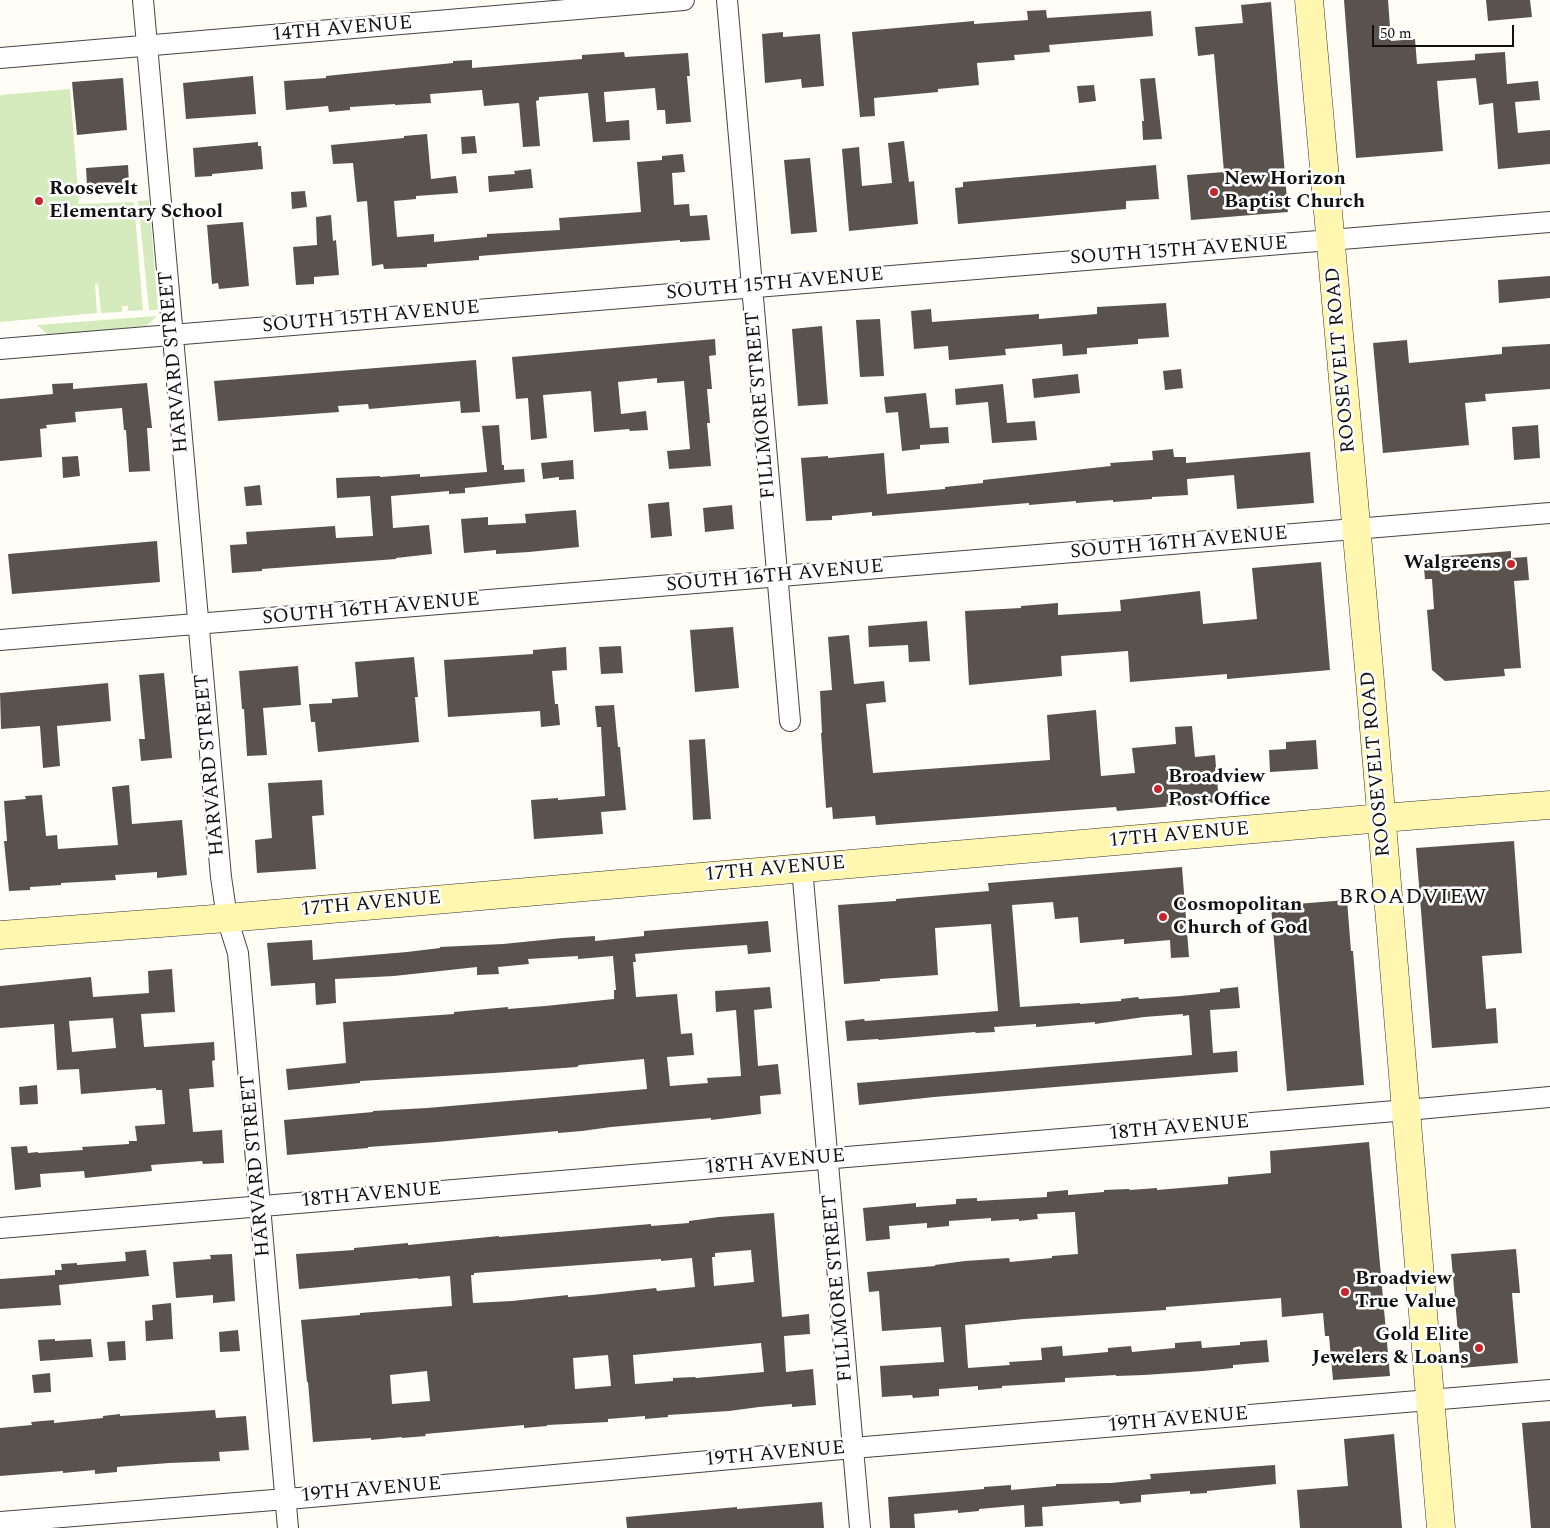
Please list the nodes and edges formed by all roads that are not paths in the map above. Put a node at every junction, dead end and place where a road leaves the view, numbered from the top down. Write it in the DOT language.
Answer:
graph roads {
  1 [pos="143,0"];
  2 [pos="684,0"];
  3 [pos="726,0"];
  4 [pos="1309,0"];
  5 [pos="147,46"];
  6 [pos="0,58"];
  7 [pos="1550,222"];
  8 [pos="1330,240"];
  9 [pos="752,287"];
  10 [pos="172,334"];
  11 [pos="0,349"];
  12 [pos="1550,513"];
  13 [pos="1357,529"];
  14 [pos="777,576"];
  15 [pos="198,624"];
  16 [pos="0,640"];
  17 [pos="790,721"];
  18 [pos="1550,805"];
  19 [pos="1382,818"];
  20 [pos="802,868"];
  21 [pos="227,918"];
  22 [pos="0,935"];
  23 [pos="1550,1097"];
  24 [pos="1406,1110"];
  25 [pos="828,1158"];
  26 [pos="260,1206"];
  27 [pos="0,1228"];
  28 [pos="1550,1390"];
  29 [pos="1430,1400"];
  30 [pos="853,1448"];
  31 [pos="286,1499"];
  32 [pos="0,1522"];
  33 [pos="288,1528"];
  34 [pos="860,1528"];
  35 [pos="1441,1528"];
  1 -- 5 [label="street, HARVARD STREET"];
  2 -- 5 [label="street, 14TH AVENUE"];
  3 -- 9 [label="street, FILLMORE STREET"];
  4 -- 8 [label="street, ROOSEVELT ROAD"];
  5 -- 6 [label="street, 14TH AVENUE"];
  5 -- 10 [label="street, HARVARD STREET"];
  7 -- 8 [label="street, SOUTH 15TH AVENUE"];
  8 -- 9 [label="street, SOUTH 15TH AVENUE"];
  8 -- 13 [label="street, ROOSEVELT ROAD"];
  9 -- 10 [label="street, SOUTH 15TH AVENUE"];
  9 -- 14 [label="street, FILLMORE STREET"];
  10 -- 11 [label="street, SOUTH 15TH AVENUE"];
  10 -- 15 [label="street, HARVARD STREET"];
  12 -- 13 [label="street, SOUTH 16TH AVENUE"];
  13 -- 14 [label="street, SOUTH 16TH AVENUE"];
  13 -- 19 [label="street, ROOSEVELT ROAD"];
  14 -- 15 [label="street, SOUTH 16TH AVENUE"];
  14 -- 17 [label="street, FILLMORE STREET"];
  15 -- 16 [label="street, SOUTH 16TH AVENUE"];
  15 -- 21 [label="street, HARVARD STREET"];
  18 -- 19 [label="street, 17TH AVENUE"];
  19 -- 20 [label="street, 17TH AVENUE"];
  19 -- 24 [label="street, ROOSEVELT ROAD"];
  20 -- 21 [label="street, 17TH AVENUE"];
  20 -- 25 [label="street, FILLMORE STREET"];
  21 -- 22 [label="street, 17TH AVENUE"];
  21 -- 26 [label="street, HARVARD STREET"];
  23 -- 24 [label="street, 18TH AVENUE"];
  24 -- 25 [label="street, 18TH AVENUE"];
  24 -- 29 [label="street, ROOSEVELT ROAD"];
  25 -- 26 [label="street, 18TH AVENUE"];
  25 -- 30 [label="street, FILLMORE STREET"];
  26 -- 27 [label="street, 18TH AVENUE"];
  26 -- 31 [label="street, HARVARD STREET"];
  28 -- 29 [label="street, 19TH AVENUE"];
  29 -- 30 [label="street, 19TH AVENUE"];
  29 -- 35 [label="street, ROOSEVELT ROAD"];
  30 -- 31 [label="street, 19TH AVENUE"];
  30 -- 34 [label="street, FILLMORE STREET"];
  31 -- 32 [label="street, 19TH AVENUE"];
  31 -- 33 [label="street, HARVARD STREET"];
}
